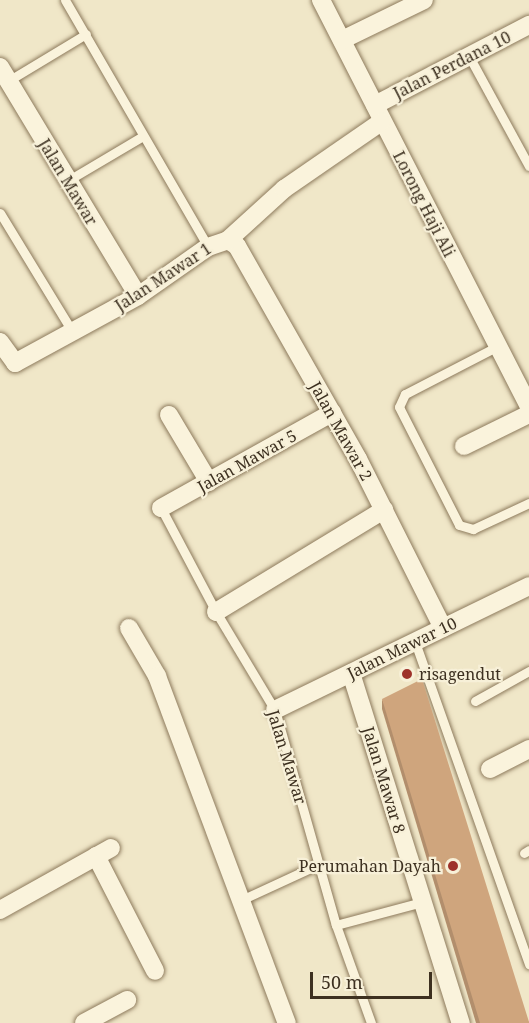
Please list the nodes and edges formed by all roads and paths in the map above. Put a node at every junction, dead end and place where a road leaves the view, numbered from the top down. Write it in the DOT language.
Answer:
graph roads {
  1 [pos="65,0"];
  2 [pos="321,0"];
  3 [pos="424,0"];
  4 [pos="529,25"];
  5 [pos="86,34"];
  6 [pos="342,40"];
  7 [pos="470,58"];
  8 [pos="5,82"];
  9 [pos="375,105"];
  10 [pos="381,122"];
  11 [pos="143,136"];
  12 [pos="529,166"];
  13 [pos="67,181"];
  14 [pos="0,213"];
  15 [pos="228,240"];
  16 [pos="208,247"];
  17 [pos="138,296"];
  18 [pos="72,331"];
  19 [pos="0,342"];
  20 [pos="498,346"];
  21 [pos="7,367"];
  22 [pos="526,395"];
  23 [pos="332,413"];
  24 [pos="529,414"];
  25 [pos="169,415"];
  26 [pos="464,446"];
  27 [pos="209,482"];
  28 [pos="529,503"];
  29 [pos="161,508"];
  30 [pos="384,510"];
  31 [pos="529,586"];
  32 [pos="216,612"];
  33 [pos="129,628"];
  34 [pos="443,628"];
  35 [pos="415,642"];
  36 [pos="529,671"];
  37 [pos="351,673"];
  38 [pos="475,701"];
  39 [pos="275,710"];
  40 [pos="529,749"];
  41 [pos="489,770"];
  42 [pos="319,864"];
  43 [pos="239,901"];
  44 [pos="422,902"];
  45 [pos="0,910"];
  46 [pos="336,925"];
  47 [pos="529,964"];
  48 [pos="154,971"];
  49 [pos="127,1000"];
  50 [pos="84,1023"];
  51 [pos="287,1023"];
  52 [pos="371,1023"];
  53 [pos="461,1023"];
  1 -- 5 [label="lane"];
  2 -- 6 [label="street, Lorong Haji Ali"];
  3 -- 6 [label="street"];
  4 -- 7 [label="street, Jalan Perdana 10"];
  5 -- 8 [label="lane"];
  5 -- 11 [label="lane"];
  6 -- 9 [label="street, Lorong Haji Ali"];
  7 -- 9 [label="street, Jalan Perdana 10"];
  7 -- 12 [label="lane"];
  8 -- 13 [label="street, Jalan Mawar"];
  9 -- 10 [label="street, Lorong Haji Ali"];
  10 -- 15 [label="street, Jalan Mawar 1"];
  10 -- 20 [label="street, Lorong Haji Ali"];
  11 -- 13 [label="lane"];
  11 -- 16 [label="lane"];
  13 -- 17 [label="street, Jalan Mawar"];
  14 -- 18 [label="lane"];
  15 -- 16 [label="street, Jalan Mawar 1"];
  15 -- 23 [label="street, Jalan Mawar 2"];
  16 -- 17 [label="street, Jalan Mawar 1"];
  17 -- 18 [label="street, Jalan Mawar 1"];
  18 -- 21 [label="street, Jalan Mawar 1"];
  19 -- 21 [label="street, Jalan Mawar 1"];
  20 -- 22 [label="street, Lorong Haji Ali"];
  20 -- 28 [label="lane"];
  23 -- 27 [label="street, Jalan Mawar 5"];
  23 -- 30 [label="street, Jalan Mawar 2"];
  24 -- 26 [label="street"];
  25 -- 27 [label="street"];
  27 -- 29 [label="street, Jalan Mawar 5"];
  29 -- 32 [label="lane, Jalan Mawar"];
  30 -- 32 [label="street"];
  30 -- 34 [label="street, Jalan Mawar 2"];
  31 -- 34 [label="street, Jalan Mawar 10"];
  32 -- 39 [label="lane, Jalan Mawar"];
  33 -- 43 [label="street"];
  34 -- 35 [label="street, Jalan Mawar 10"];
  35 -- 37 [label="street, Jalan Mawar 10"];
  35 -- 47 [label="lane"];
  36 -- 38 [label="lane"];
  37 -- 39 [label="street, Jalan Mawar 10"];
  37 -- 44 [label="street, Jalan Mawar 8"];
  39 -- 42 [label="lane, Jalan Mawar"];
  40 -- 41 [label="street"];
  42 -- 43 [label="lane"];
  42 -- 46 [label="lane, Jalan Mawar"];
  43 -- 51 [label="street"];
  44 -- 46 [label="lane"];
  44 -- 53 [label="street, Jalan Mawar 8"];
  45 -- 48 [label="street"];
  46 -- 52 [label="lane, Jalan Mawar"];
  49 -- 50 [label="street"];
}
